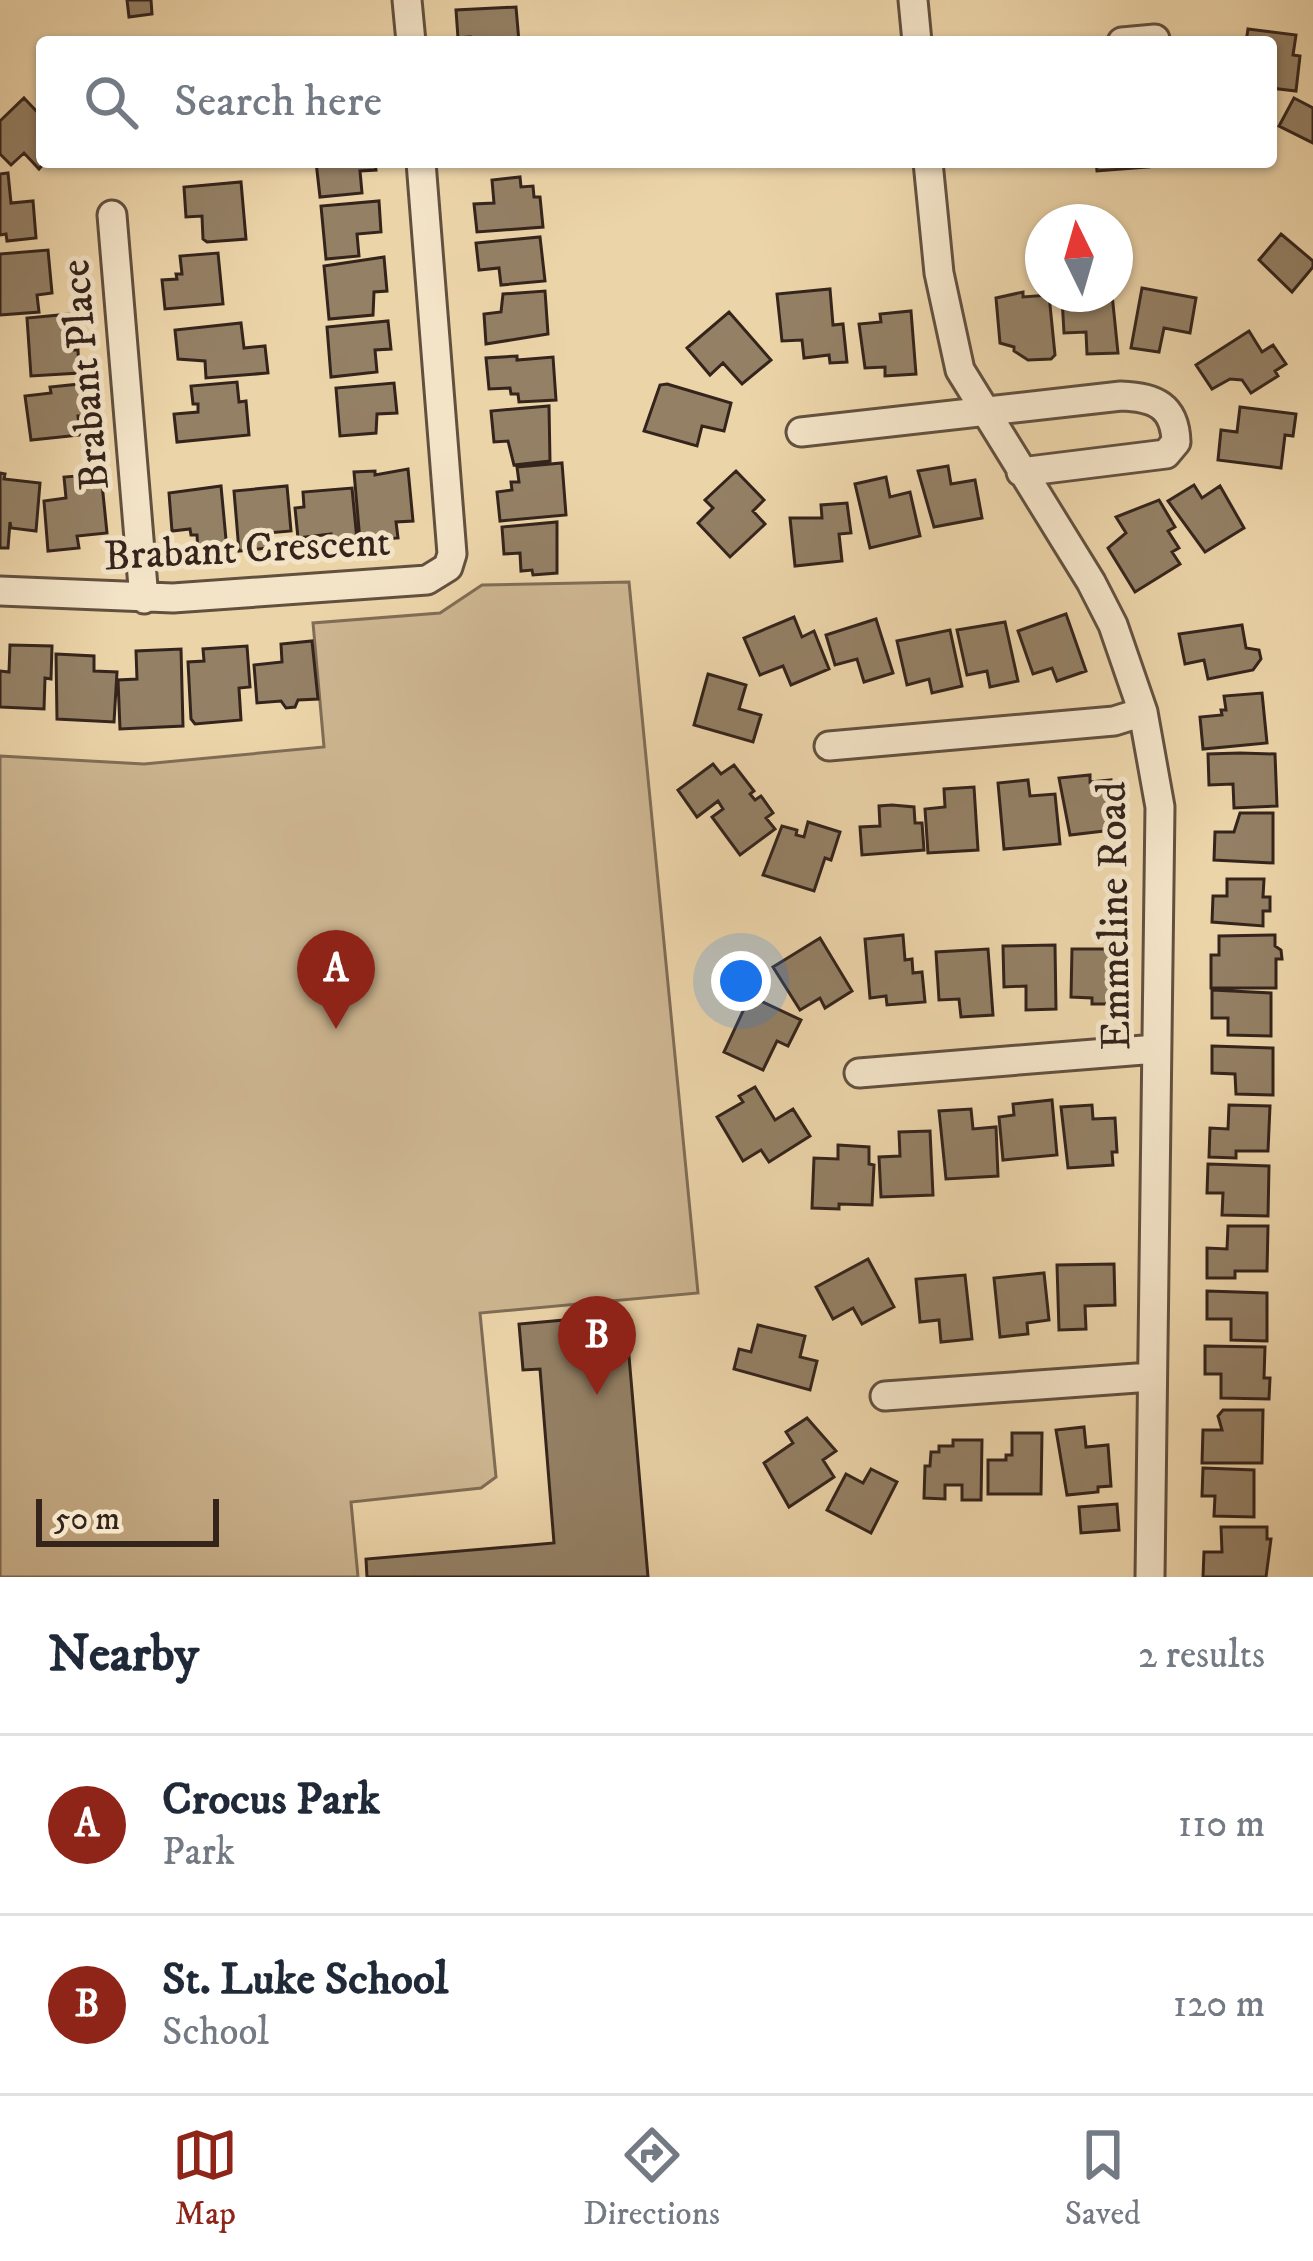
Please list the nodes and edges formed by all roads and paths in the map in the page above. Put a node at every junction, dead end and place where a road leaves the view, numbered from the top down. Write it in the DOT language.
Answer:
graph roads {
  1 [pos="407,0"];
  2 [pos="913,0"];
  3 [pos="410,36"];
  4 [pos="916,36"];
  5 [pos="421,168"];
  6 [pos="929,168"];
  7 [pos="112,215"];
  8 [pos="982,410"];
  9 [pos="801,432"];
  10 [pos="1021,472"];
  11 [pos="0,590"];
  12 [pos="143,599"];
  13 [pos="1143,712"];
  14 [pos="829,746"];
  15 [pos="1156,1049"];
  16 [pos="859,1073"];
  17 [pos="1151,1377"];
  18 [pos="885,1396"];
  19 [pos="1150,1577"];
  1 -- 3 [label="street"];
  2 -- 4 [label="street"];
  5 -- 12 [label="street, Brabant Crescent"];
  6 -- 8 [label="street, Emmeline Road"];
  7 -- 12 [label="street, Brabant Place"];
  8 -- 9 [label="street"];
  8 -- 10 [label="street, Emmeline Road"];
  8 -- 10 [label="street"];
  10 -- 13 [label="street, Emmeline Road"];
  11 -- 12 [label="street, Brabant Crescent"];
  13 -- 14 [label="street"];
  13 -- 15 [label="street, Emmeline Road"];
  15 -- 16 [label="street"];
  15 -- 17 [label="street, Emmeline Road"];
  17 -- 18 [label="street"];
  17 -- 19 [label="street, Emmeline Road"];
}
